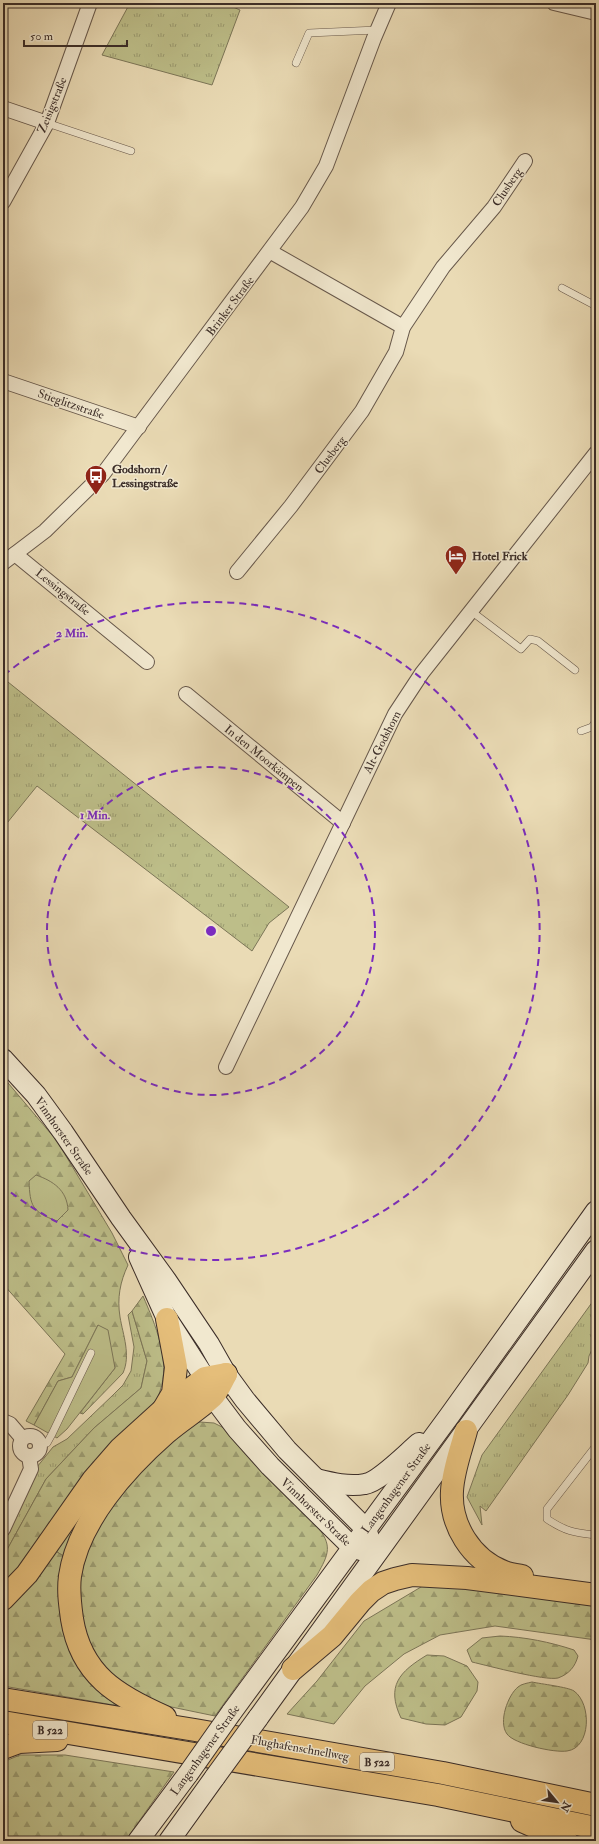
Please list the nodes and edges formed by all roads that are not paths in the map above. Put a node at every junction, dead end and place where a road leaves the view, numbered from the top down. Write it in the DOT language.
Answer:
graph roads {
  1 [pos="90,3"];
  2 [pos="389,3"];
  3 [pos="554,3"];
  4 [pos="582,6"];
  5 [pos="596,13"];
  6 [pos="377,30"];
  7 [pos="296,63"];
  8 [pos="3,108"];
  9 [pos="47,123"];
  10 [pos="131,151"];
  11 [pos="525,161"];
  12 [pos="3,202"];
  13 [pos="271,252"];
  14 [pos="562,288"];
  15 [pos="596,306"];
  16 [pos="403,327"];
  17 [pos="3,381"];
  18 [pos="139,426"];
  19 [pos="596,453"];
  20 [pos="15,554"];
  21 [pos="3,563"];
  22 [pos="237,572"];
  23 [pos="471,611"];
  24 [pos="147,662"];
  25 [pos="575,670"];
  26 [pos="186,694"];
  27 [pos="596,721"];
  28 [pos="581,731"];
  29 [pos="343,823"];
  30 [pos="3,1059"];
  31 [pos="226,1067"];
  32 [pos="596,1211"];
  33 [pos="121,1218"];
  34 [pos="596,1250"];
  35 [pos="167,1319"];
  36 [pos="92,1353"];
  37 [pos="215,1383"];
  38 [pos="163,1410"];
  39 [pos="450,1415"];
  40 [pos="3,1420"];
  41 [pos="466,1430"];
  42 [pos="22,1438"];
  43 [pos="40,1444"];
  44 [pos="596,1446"];
  45 [pos="594,1455"];
  46 [pos="29,1456"];
  47 [pos="316,1479"];
  48 [pos="366,1529"];
  49 [pos="3,1530"];
  50 [pos="596,1535"];
  51 [pos="352,1547"];
  52 [pos="376,1555"];
  53 [pos="596,1587"];
  54 [pos="596,1595"];
  55 [pos="3,1599"];
  56 [pos="292,1669"];
  57 [pos="3,1699"];
  58 [pos="596,1719"];
  59 [pos="3,1722"];
  60 [pos="594,1728"];
  61 [pos="195,1730"];
  62 [pos="97,1738"];
  63 [pos="3,1748"];
  64 [pos="438,1795"];
  65 [pos="559,1796"];
  66 [pos="596,1799"];
  67 [pos="596,1805"];
  68 [pos="596,1828"];
  69 [pos="138,1841"];
  70 [pos="169,1841"];
  71 [pos="567,1841"];
  1 -- 9 [label="street, Zeisigstraße"];
  2 -- 6 [label="street, Brinker Straße"];
  3 -- 4 [label="street"];
  4 -- 5 [label="street"];
  6 -- 7 [label="lane"];
  6 -- 13 [label="street, Brinker Straße"];
  8 -- 9 [label="street"];
  9 -- 10 [label="lane"];
  9 -- 12 [label="street, Zeisigstraße"];
  11 -- 16 [label="street, Clusberg"];
  13 -- 16 [label="street"];
  13 -- 18 [label="street, Brinker Straße"];
  14 -- 15 [label="lane"];
  16 -- 22 [label="street, Clusberg"];
  17 -- 18 [label="street, Stieglitzstraße"];
  18 -- 20 [label="street, Brinker Straße"];
  19 -- 23 [label="street, Alt-Godshorn"];
  20 -- 21 [label="street, Brinker Straße"];
  20 -- 24 [label="street, Lessingstraße"];
  23 -- 25 [label="lane"];
  23 -- 29 [label="street, Alt-Godshorn"];
  26 -- 29 [label="street, In den Moorkämpen"];
  27 -- 28 [label="lane"];
  29 -- 31 [label="street, Alt-Godshorn"];
  30 -- 33 [label="main road, Vinnhorster Straße"];
  32 -- 39 [label="main road, Langenhagener Straße"];
  33 -- 35 [label="main road, Vinnhorster Straße"];
  33 -- 37 [label="main road, Vinnhorster Straße"];
  34 -- 41 [label="main road, Langenhagener Straße"];
  35 -- 37 [label="main road, Vinnhorster Straße"];
  35 -- 38 [label="highway"];
  36 -- 43 [label="lane"];
  37 -- 38 [label="highway"];
  37 -- 47 [label="main road, Vinnhorster Straße"];
  37 -- 51 [label="main road, Vinnhorster Straße"];
  37 -- 61 [label="highway"];
  38 -- 55 [label="highway"];
  39 -- 47 [label="main road"];
  39 -- 48 [label="main road, Langenhagener Straße"];
  40 -- 42 [label="street"];
  41 -- 52 [label="main road, Langenhagener Straße"];
  41 -- 53 [label="highway"];
  42 -- 43 [label="street"];
  42 -- 46 [label="street"];
  43 -- 46 [label="street"];
  44 -- 45 [label="lane"];
  45 -- 50 [label="lane"];
  46 -- 49 [label="street"];
  47 -- 48 [label="main road, Vinnhorster Straße"];
  48 -- 51 [label="main road, Langenhagener Straße"];
  48 -- 52 [label="main road, Vinnhorster Straße"];
  51 -- 52 [label="main road, Vinnhorster Straße"];
  51 -- 69 [label="main road, Langenhagener Straße, bridge"];
  52 -- 56 [label="main road, Langenhagener Straße"];
  54 -- 56 [label="highway"];
  56 -- 70 [label="main road, Langenhagener Straße, bridge"];
  57 -- 61 [label="highway, Flughafenschnellweg / B 522"];
  58 -- 60 [label="lane"];
  59 -- 62 [label="highway, Flughafenschnellweg / B 522"];
  61 -- 65 [label="highway, Flughafenschnellweg / B 522"];
  62 -- 63 [label="highway"];
  62 -- 64 [label="highway, Flughafenschnellweg / B 522"];
  64 -- 68 [label="highway, Flughafenschnellweg / B 522"];
  64 -- 71 [label="highway"];
  65 -- 66 [label="highway"];
  65 -- 67 [label="highway, Flughafenschnellweg / B 522"];
}
